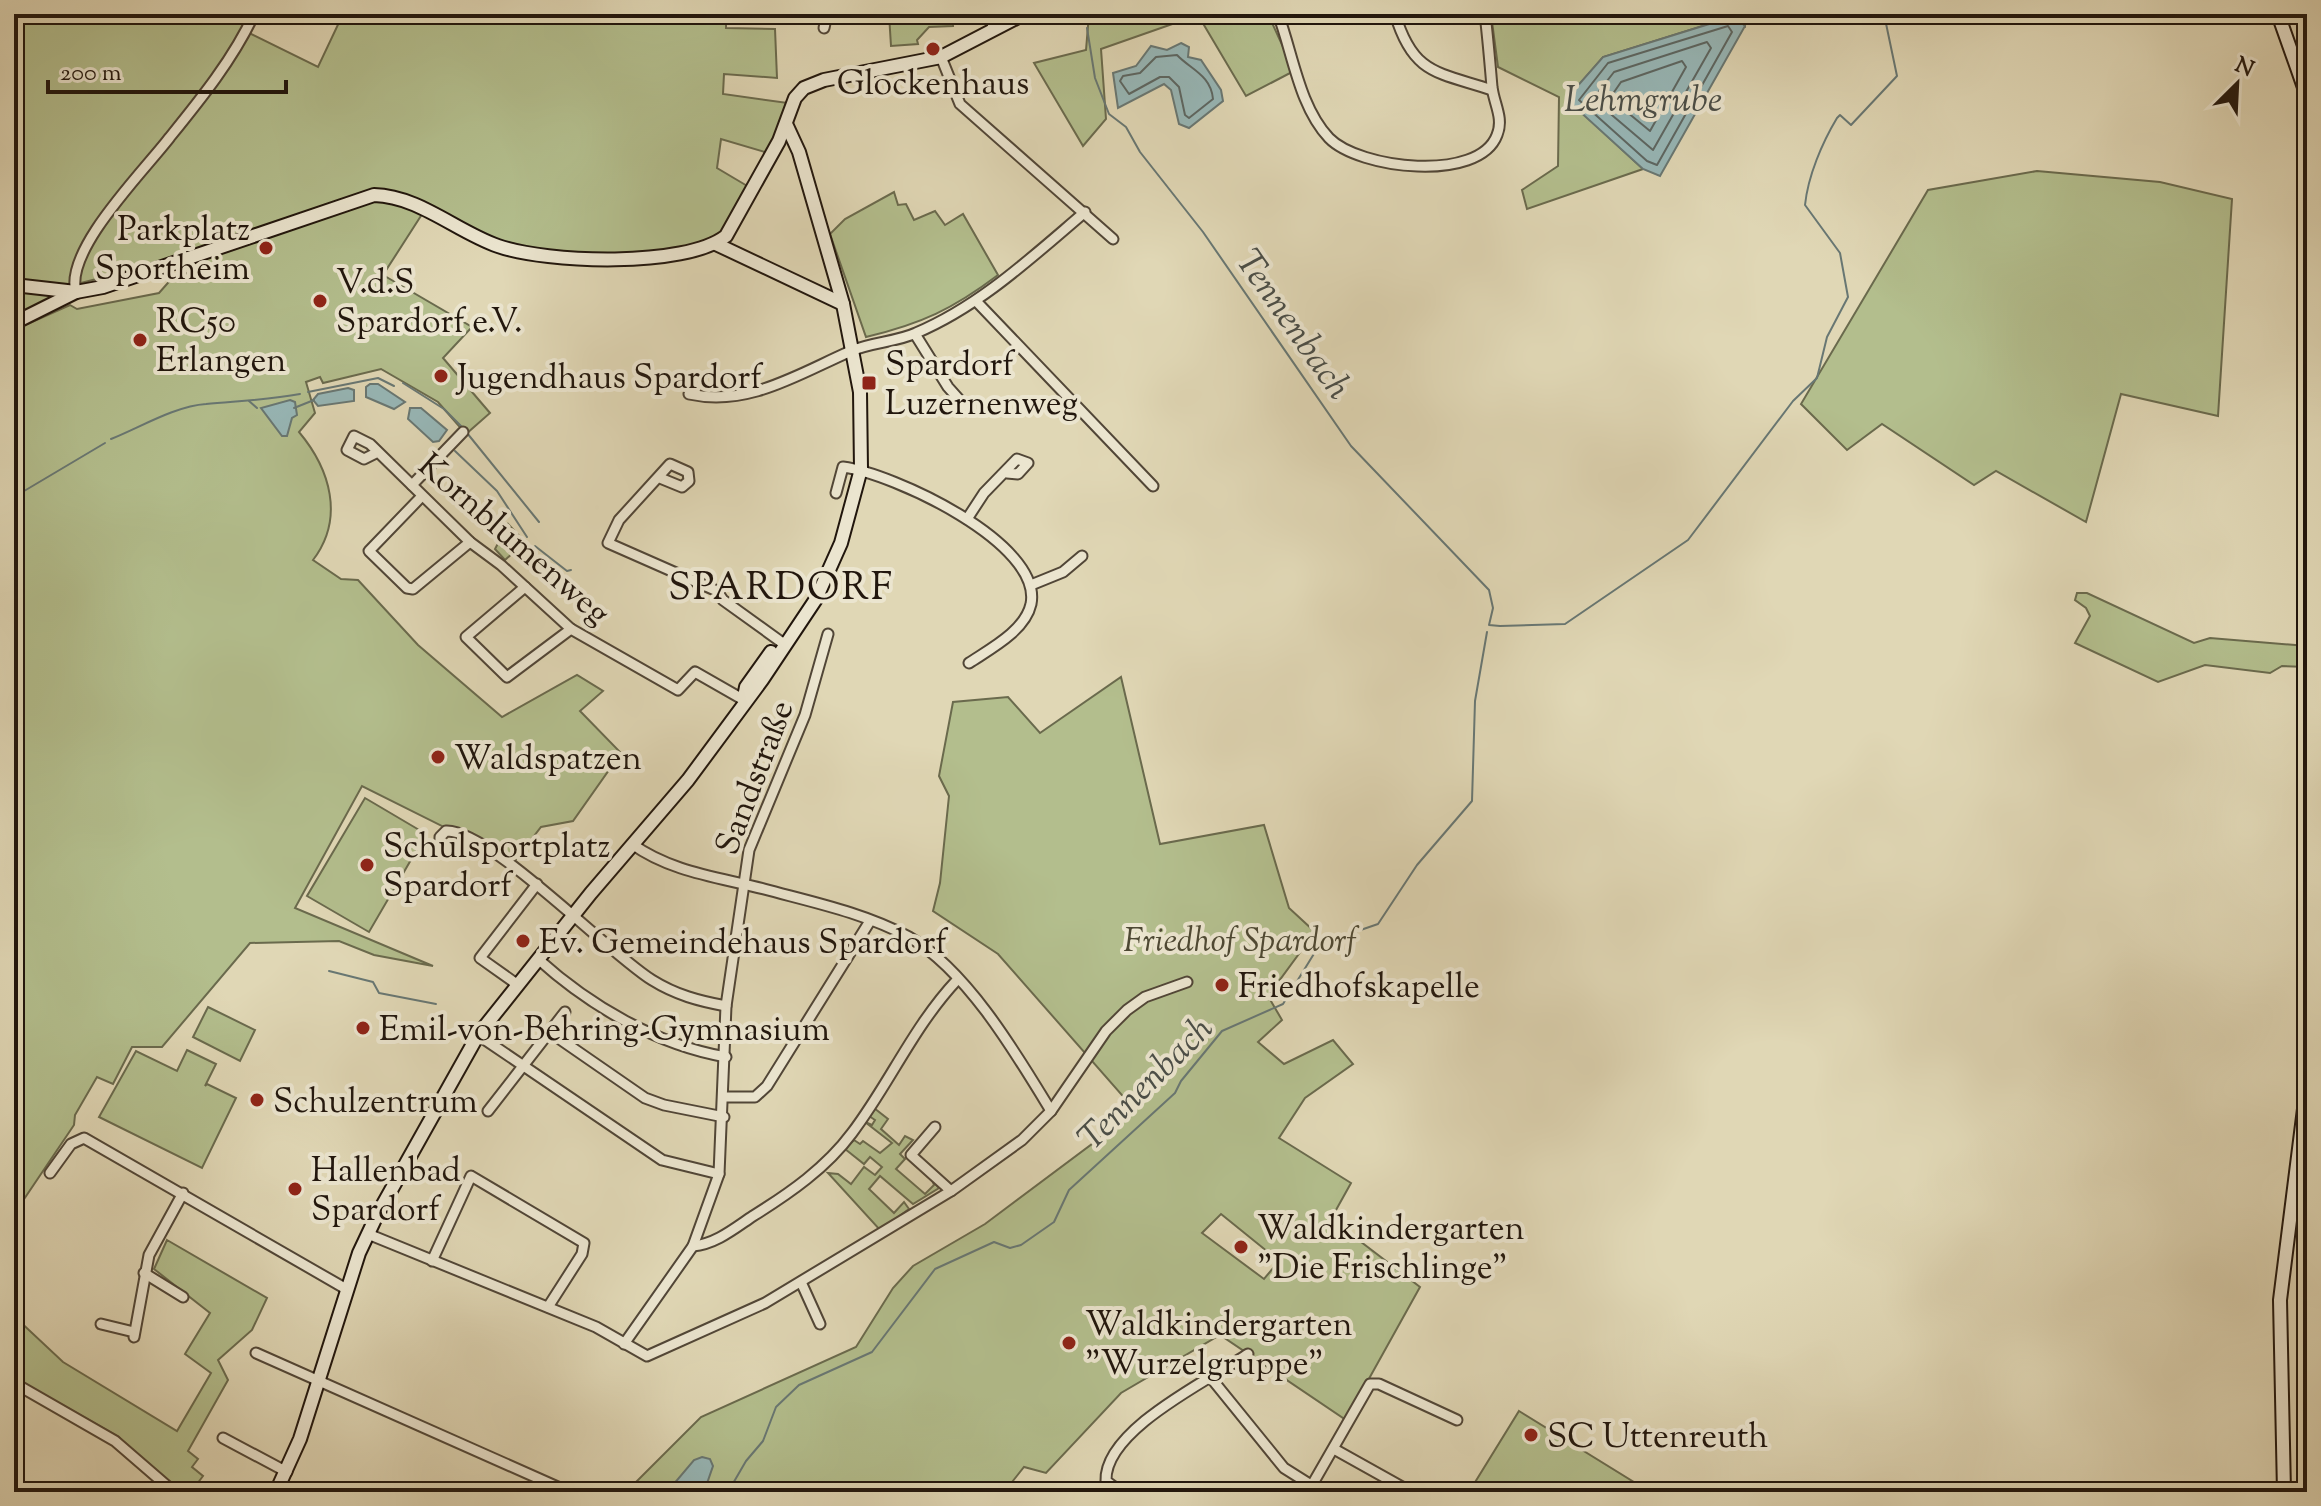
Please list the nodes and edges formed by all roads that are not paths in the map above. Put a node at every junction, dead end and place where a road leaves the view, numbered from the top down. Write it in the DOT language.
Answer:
graph roads {
  1 [pos="254,14"];
  2 [pos="827,14"];
  3 [pos="996,14"];
  4 [pos="1278,14"];
  5 [pos="1395,14"];
  6 [pos="1485,14"];
  7 [pos="2278,14"];
  8 [pos="1016,15"];
  9 [pos="824,28"];
  10 [pos="992,28"];
  11 [pos="941,57"];
  12 [pos="1492,90"];
  13 [pos="2307,96"];
  14 [pos="787,126"];
  15 [pos="1085,212"];
  16 [pos="1113,239"];
  17 [pos="716,244"];
  18 [pos="14,285"];
  19 [pos="76,292"];
  20 [pos="976,301"];
  21 [pos="843,304"];
  22 [pos="14,323"];
  23 [pos="915,334"];
  24 [pos="854,350"];
  25 [pos="689,394"];
  26 [pos="965,406"];
  27 [pos="463,432"];
  28 [pos="376,453"];
  29 [pos="861,469"];
  30 [pos="1007,473"];
  31 [pos="660,478"];
  32 [pos="412,485"];
  33 [pos="1153,486"];
  34 [pos="836,493"];
  35 [pos="422,496"];
  36 [pos="967,519"];
  37 [pos="470,542"];
  38 [pos="1082,556"];
  39 [pos="1031,585"];
  40 [pos="525,587"];
  41 [pos="571,629"];
  42 [pos="828,634"];
  43 [pos="784,644"];
  44 [pos="969,663"];
  45 [pos="744,700"];
  46 [pos="468,838"];
  47 [pos="632,844"];
  48 [pos="537,884"];
  49 [pos="742,884"];
  50 [pos="572,917"];
  51 [pos="870,921"];
  52 [pos="538,959"];
  53 [pos="957,980"];
  54 [pos="1187,982"];
  55 [pos="518,985"];
  56 [pos="726,1006"];
  57 [pos="565,1012"];
  58 [pos="551,1033"];
  59 [pos="478,1035"];
  60 [pos="726,1057"];
  61 [pos="522,1067"];
  62 [pos="2307,1085"];
  63 [pos="725,1097"];
  64 [pos="488,1111"];
  65 [pos="1051,1111"];
  66 [pos="724,1117"];
  67 [pos="935,1127"];
  68 [pos="50,1173"];
  69 [pos="719,1174"];
  70 [pos="951,1191"];
  71 [pos="183,1193"];
  72 [pos="368,1234"];
  73 [pos="693,1246"];
  74 [pos="432,1261"];
  75 [pos="144,1273"];
  76 [pos="801,1282"];
  77 [pos="348,1290"];
  78 [pos="183,1297"];
  79 [pos="548,1307"];
  80 [pos="101,1324"];
  81 [pos="820,1324"];
  82 [pos="624,1344"];
  83 [pos="256,1353"];
  84 [pos="1248,1354"];
  85 [pos="1211,1378"];
  86 [pos="319,1382"];
  87 [pos="14,1383"];
  88 [pos="1457,1420"];
  89 [pos="223,1438"];
  90 [pos="1334,1449"];
  91 [pos="287,1472"];
  92 [pos="1310,1488"];
  93 [pos="174,1492"];
  94 [pos="276,1492"];
  95 [pos="569,1492"];
  96 [pos="1121,1492"];
  97 [pos="1411,1492"];
  98 [pos="2284,1492"];
  1 -- 19 [label="street"];
  2 -- 9 [label="street"];
  3 -- 10 [label="street"];
  4 -- 12 [label="street"];
  5 -- 12 [label="street"];
  6 -- 12 [label="street"];
  7 -- 13 [label="street"];
  8 -- 10 [label="street"];
  10 -- 11 [label="street"];
  11 -- 14 [label="street"];
  11 -- 15 [label="street"];
  14 -- 17 [label="street"];
  14 -- 21 [label="street"];
  15 -- 16 [label="street"];
  15 -- 20 [label="street"];
  17 -- 19 [label="street"];
  17 -- 21 [label="street"];
  18 -- 19 [label="street"];
  19 -- 22 [label="street"];
  20 -- 23 [label="street"];
  20 -- 33 [label="street"];
  21 -- 24 [label="street"];
  23 -- 24 [label="street"];
  23 -- 26 [label="street"];
  24 -- 25 [label="street"];
  24 -- 29 [label="street"];
  27 -- 32 [label="street"];
  28 -- 32 [label="street, Kornblumenweg"];
  29 -- 34 [label="street"];
  29 -- 36 [label="street"];
  29 -- 43 [label="street"];
  30 -- 36 [label="street"];
  31 -- 43 [label="street"];
  32 -- 35 [label="street, Kornblumenweg"];
  35 -- 37 [label="street, Kornblumenweg"];
  35 -- 37 [label="street"];
  36 -- 39 [label="street"];
  37 -- 40 [label="street, Kornblumenweg"];
  38 -- 39 [label="street"];
  39 -- 44 [label="street"];
  40 -- 41 [label="street, Kornblumenweg"];
  40 -- 41 [label="street"];
  41 -- 45 [label="street, Kornblumenweg"];
  42 -- 49 [label="street, Sandstraße"];
  43 -- 45 [label="street"];
  45 -- 47 [label="street"];
  46 -- 48 [label="street"];
  47 -- 49 [label="street"];
  47 -- 50 [label="street"];
  48 -- 50 [label="street"];
  48 -- 55 [label="street"];
  49 -- 51 [label="street"];
  49 -- 56 [label="street, Sandstraße"];
  50 -- 52 [label="street"];
  50 -- 56 [label="street"];
  51 -- 53 [label="street"];
  51 -- 63 [label="street"];
  52 -- 55 [label="street"];
  52 -- 60 [label="street"];
  53 -- 65 [label="street"];
  53 -- 73 [label="street"];
  54 -- 65 [label="street"];
  55 -- 59 [label="street"];
  56 -- 60 [label="street, Sandstraße"];
  57 -- 58 [label="street"];
  58 -- 61 [label="street"];
  58 -- 66 [label="street"];
  59 -- 61 [label="street"];
  59 -- 72 [label="street"];
  60 -- 63 [label="street, Sandstraße"];
  61 -- 64 [label="street"];
  61 -- 69 [label="street"];
  62 -- 98 [label="street"];
  63 -- 66 [label="street, Sandstraße"];
  65 -- 70 [label="street"];
  66 -- 69 [label="street, Sandstraße"];
  67 -- 70 [label="street"];
  68 -- 71 [label="street"];
  69 -- 73 [label="street, Sandstraße"];
  70 -- 76 [label="street"];
  71 -- 75 [label="street"];
  71 -- 77 [label="street"];
  72 -- 74 [label="street"];
  72 -- 77 [label="street"];
  73 -- 82 [label="street, Sandstraße"];
  74 -- 79 [label="street"];
  74 -- 79 [label="street"];
  75 -- 78 [label="street"];
  75 -- 80 [label="street"];
  76 -- 81 [label="street"];
  76 -- 82 [label="street"];
  77 -- 86 [label="street"];
  79 -- 82 [label="street"];
  83 -- 86 [label="street"];
  84 -- 85 [label="street"];
  85 -- 92 [label="street"];
  85 -- 96 [label="street"];
  86 -- 91 [label="street"];
  86 -- 95 [label="street"];
  87 -- 93 [label="street"];
  88 -- 90 [label="street"];
  89 -- 91 [label="street"];
  90 -- 92 [label="street"];
  90 -- 97 [label="street"];
  91 -- 94 [label="street"];
}
